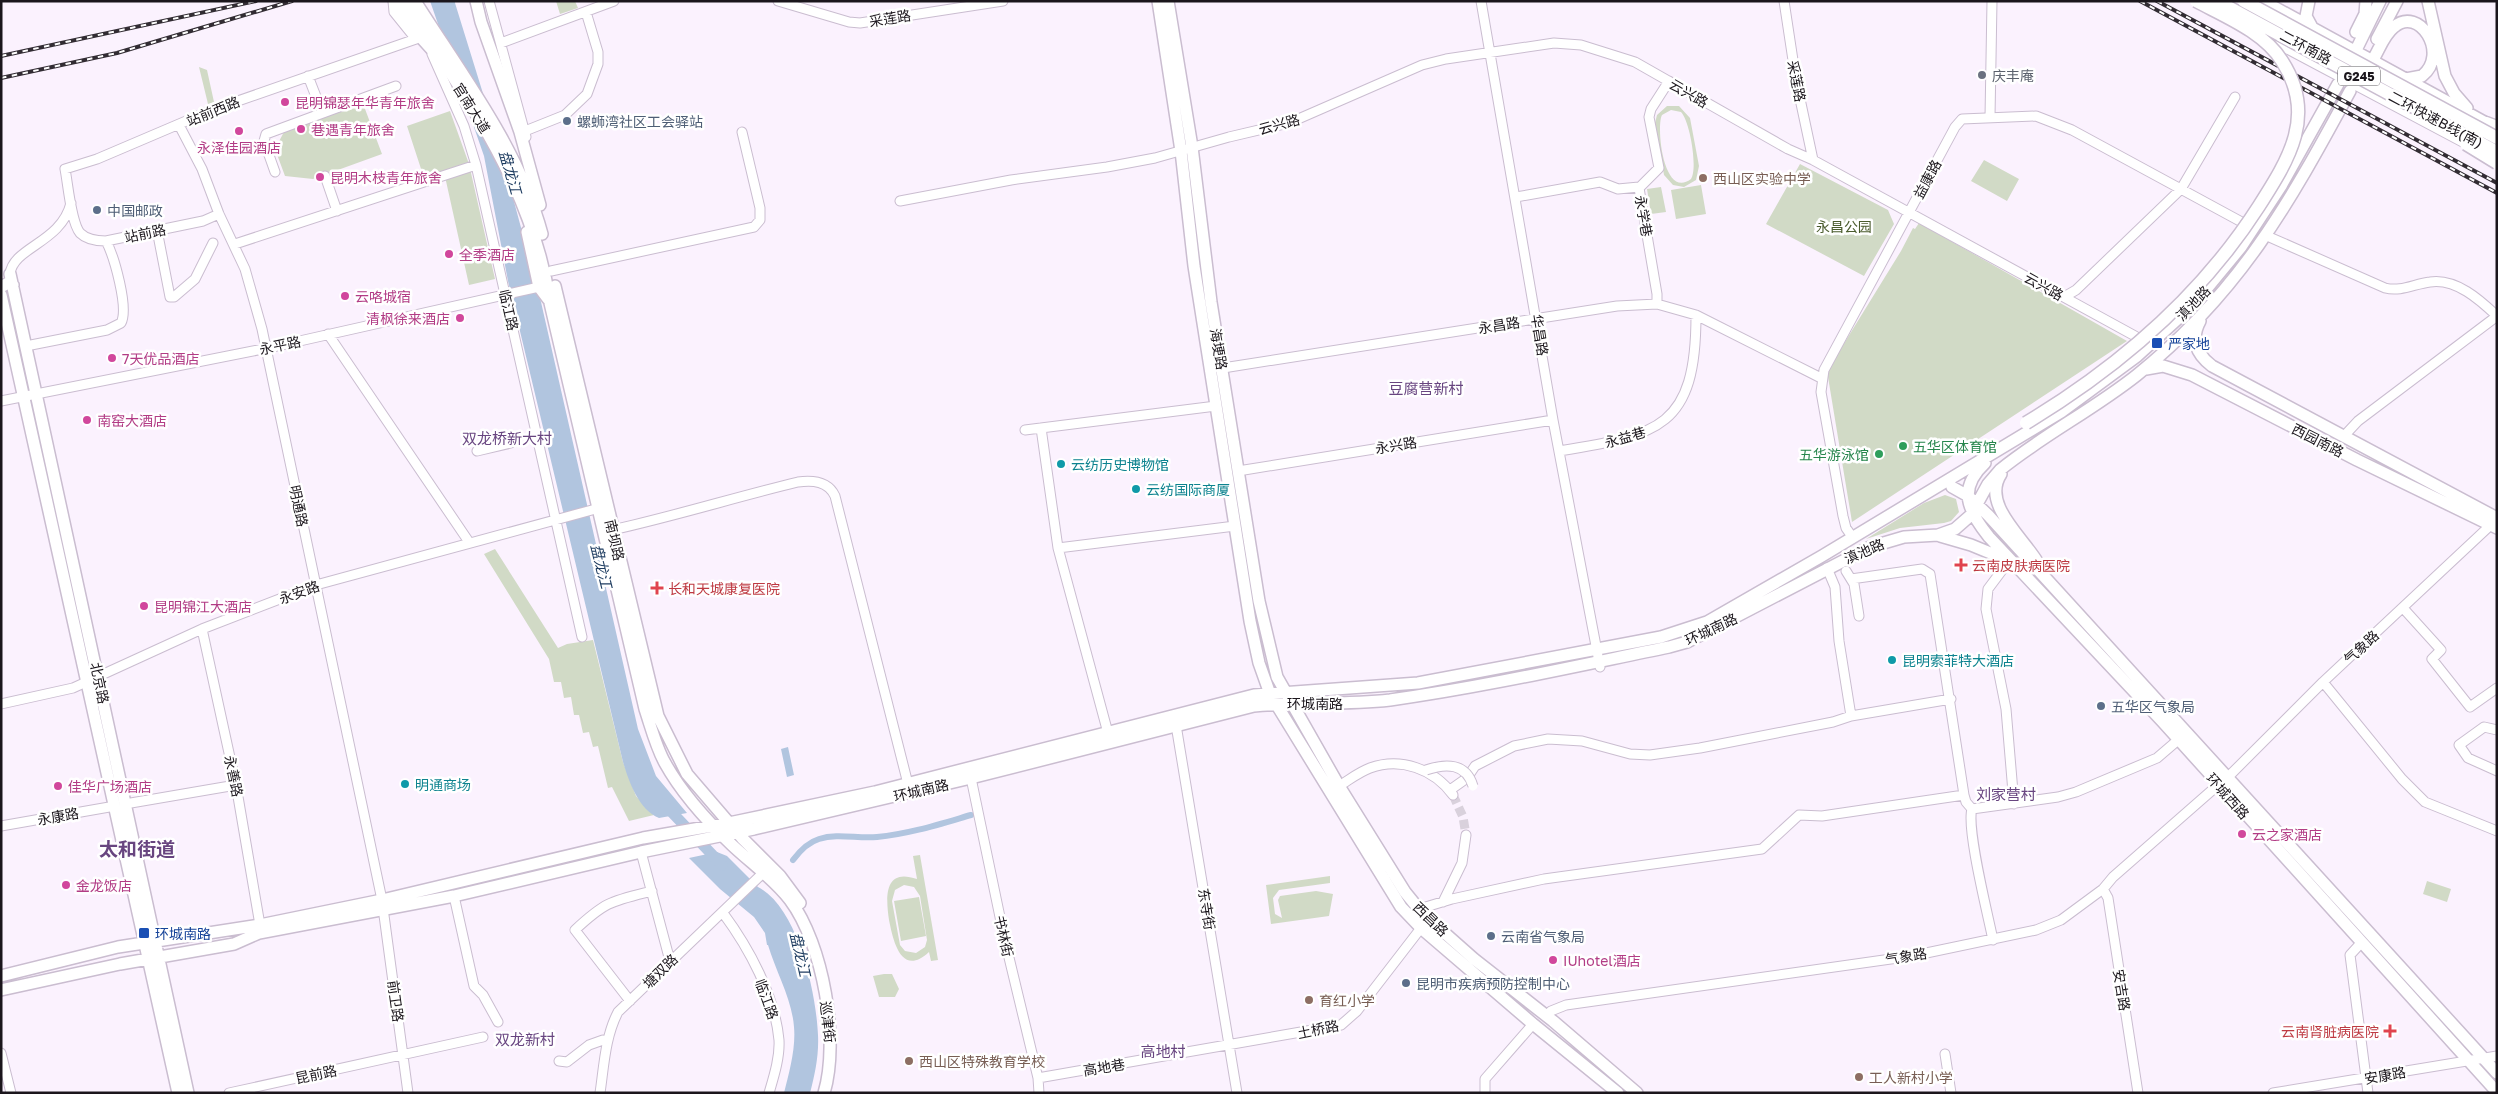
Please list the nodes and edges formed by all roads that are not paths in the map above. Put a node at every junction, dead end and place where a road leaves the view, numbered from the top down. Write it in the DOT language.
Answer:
graph roads {
  1 [pos="394,1"];
  2 [pos="404,1"];
  3 [pos="415,1"];
  4 [pos="476,1"];
  5 [pos="489,1"];
  6 [pos="614,1"];
  7 [pos="778,1"];
  8 [pos="1003,1"];
  9 [pos="1158,1"];
  10 [pos="1168,1"];
  11 [pos="1481,1"];
  12 [pos="1784,1"];
  13 [pos="1992,1"];
  14 [pos="2197,1"];
  15 [pos="2219,1"];
  16 [pos="2240,1"];
  17 [pos="2244,1"];
  18 [pos="2262,1"];
  19 [pos="2309,1"];
  20 [pos="2366,1"];
  21 [pos="2380,1"];
  22 [pos="2397,1"];
  23 [pos="2428,1"];
  24 [pos="586,12"];
  25 [pos="2314,30"];
  26 [pos="416,39"];
  27 [pos="501,43"];
  28 [pos="1491,52"];
  29 [pos="441,59"];
  30 [pos="308,76"];
  31 [pos="2404,79"];
  32 [pos="1669,81"];
  33 [pos="2334,83"];
  34 [pos="396,86"];
  35 [pos="2354,92"];
  36 [pos="2235,97"];
  37 [pos="322,112"];
  38 [pos="2422,112"];
  39 [pos="1990,117"];
  40 [pos="179,125"];
  41 [pos="2495,126"];
  42 [pos="525,131"];
  43 [pos="742,132"];
  44 [pos="2497,132"];
  45 [pos="2497,139"];
  46 [pos="1186,149"];
  47 [pos="2497,151"];
  48 [pos="1813,160"];
  49 [pos="2497,162"];
  50 [pos="476,165"];
  51 [pos="530,165"];
  52 [pos="275,172"];
  53 [pos="325,176"];
  54 [pos="1640,186"];
  55 [pos="2181,189"];
  56 [pos="1516,197"];
  57 [pos="526,198"];
  58 [pos="71,200"];
  59 [pos="900,201"];
  60 [pos="337,211"];
  61 [pos="1910,212"];
  62 [pos="220,214"];
  63 [pos="76,225"];
  64 [pos="540,225"];
  65 [pos="2254,229"];
  66 [pos="156,230"];
  67 [pos="2267,236"];
  68 [pos="106,241"];
  69 [pos="214,243"];
  70 [pos="235,244"];
  71 [pos="543,281"];
  72 [pos="8,282"];
  73 [pos="508,293"];
  74 [pos="1,295"];
  75 [pos="2064,297"];
  76 [pos="1657,304"];
  77 [pos="2211,307"];
  78 [pos="1696,315"];
  79 [pos="2497,316"];
  80 [pos="1537,319"];
  81 [pos="328,334"];
  82 [pos="26,346"];
  83 [pos="2147,347"];
  84 [pos="266,348"];
  85 [pos="1222,368"];
  86 [pos="2138,374"];
  87 [pos="1821,378"];
  88 [pos="2204,381"];
  89 [pos="2248,387"];
  90 [pos="30,395"];
  91 [pos="1,401"];
  92 [pos="1216,406"];
  93 [pos="1553,420"];
  94 [pos="2026,423"];
  95 [pos="1042,428"];
  96 [pos="1025,430"];
  97 [pos="2344,436"];
  98 [pos="511,443"];
  99 [pos="477,451"];
  100 [pos="1559,451"];
  101 [pos="1995,453"];
  102 [pos="2022,454"];
  103 [pos="2010,462"];
  104 [pos="1979,465"];
  105 [pos="1238,471"];
  106 [pos="1952,487"];
  107 [pos="1931,491"];
  108 [pos="1968,495"];
  109 [pos="598,508"];
  110 [pos="1975,509"];
  111 [pos="559,518"];
  112 [pos="2495,523"];
  113 [pos="1235,526"];
  114 [pos="1960,526"];
  115 [pos="612,530"];
  116 [pos="1924,535"];
  117 [pos="1853,538"];
  118 [pos="470,542"];
  119 [pos="1058,548"];
  120 [pos="1822,556"];
  121 [pos="2013,564"];
  122 [pos="1827,568"];
  123 [pos="316,585"];
  124 [pos="2052,586"];
  125 [pos="2403,608"];
  126 [pos="1860,616"];
  127 [pos="202,629"];
  128 [pos="582,637"];
  129 [pos="1595,649"];
  130 [pos="1599,664"];
  131 [pos="99,676"];
  132 [pos="88,682"];
  133 [pos="2323,682"];
  134 [pos="2497,688"];
  135 [pos="1288,698"];
  136 [pos="1274,699"];
  137 [pos="1950,699"];
  138 [pos="1,704"];
  139 [pos="1851,716"];
  140 [pos="1176,725"];
  141 [pos="2497,730"];
  142 [pos="1108,732"];
  143 [pos="2178,740"];
  144 [pos="670,745"];
  145 [pos="661,753"];
  146 [pos="1426,770"];
  147 [pos="2497,771"];
  148 [pos="2228,777"];
  149 [pos="971,778"];
  150 [pos="908,784"];
  151 [pos="236,785"];
  152 [pos="2218,785"];
  153 [pos="1339,786"];
  154 [pos="1473,786"];
  155 [pos="1964,795"];
  156 [pos="2014,804"];
  157 [pos="120,805"];
  158 [pos="1972,809"];
  159 [pos="729,823"];
  160 [pos="1,826"];
  161 [pos="715,826"];
  162 [pos="2497,831"];
  163 [pos="737,833"];
  164 [pos="723,836"];
  165 [pos="1466,836"];
  166 [pos="641,852"];
  167 [pos="763,873"];
  168 [pos="2103,889"];
  169 [pos="652,891"];
  170 [pos="454,896"];
  171 [pos="1443,902"];
  172 [pos="383,904"];
  173 [pos="1419,909"];
  174 [pos="723,913"];
  175 [pos="260,925"];
  176 [pos="1421,928"];
  177 [pos="1993,940"];
  178 [pos="2361,942"];
  179 [pos="151,943"];
  180 [pos="160,958"];
  181 [pos="148,960"];
  182 [pos="670,962"];
  183 [pos="1,976"];
  184 [pos="1,990"];
  185 [pos="630,1001"];
  186 [pos="1546,1016"];
  187 [pos="498,1022"];
  188 [pos="1533,1024"];
  189 [pos="484,1037"];
  190 [pos="607,1041"];
  191 [pos="1230,1046"];
  192 [pos="1,1053"];
  193 [pos="1945,1054"];
  194 [pos="403,1056"];
  195 [pos="2497,1056"];
  196 [pos="2483,1058"];
  197 [pos="559,1061"];
  198 [pos="2468,1061"];
  199 [pos="2497,1073"];
  200 [pos="1038,1078"];
  201 [pos="2366,1079"];
  202 [pos="2497,1092"];
  203 [pos="11,1093"];
  204 [pos="178,1093"];
  205 [pos="188,1093"];
  206 [pos="229,1093"];
  207 [pos="408,1093"];
  208 [pos="600,1093"];
  209 [pos="769,1093"];
  210 [pos="824,1093"];
  211 [pos="831,1093"];
  212 [pos="1039,1093"];
  213 [pos="1237,1093"];
  214 [pos="1485,1093"];
  215 [pos="1618,1093"];
  216 [pos="1637,1093"];
  217 [pos="1951,1093"];
  218 [pos="2138,1093"];
  219 [pos="2273,1093"];
  220 [pos="2368,1093"];
  1 -- 26 [label="street, 临江路"];
  1 -- 29 [label="highway"];
  2 -- 29 [label="main road, 官南大道"];
  3 -- 57 [label="main road, 官南大道"];
  4 -- 51 [label="main road"];
  5 -- 27 [label="street"];
  6 -- 24 [label="street"];
  7 -- 8 [label="street, 采莲路"];
  9 -- 46 [label="main road, 海埂路"];
  10 -- 46 [label="main road, 海埂路"];
  11 -- 28 [label="street, 华昌路"];
  12 -- 48 [label="street, 采莲路"];
  13 -- 39 [label="street"];
  14 -- 49 [label="street"];
  14 -- 94 [label="highway, bridge"];
  15 -- 38 [label="highway, 二环快速B线(南), bridge"];
  15 -- 47 [label="main road, 二环南路 / G245"];
  16 -- 45 [label="main road, 二环南路 / G245"];
  17 -- 45 [label="highway, bridge"];
  18 -- 25 [label="main road"];
  19 -- 25 [label="main road"];
  20 -- 21 [label="main road"];
  22 -- 31 [label="main road"];
  23 -- 41 [label="main road"];
  24 -- 27 [label="street"];
  24 -- 42 [label="street"];
  25 -- 31 [label="main road"];
  26 -- 30 [label="street, 站前西路"];
  26 -- 50 [label="street, 临江路"];
  27 -- 42 [label="street"];
  28 -- 32 [label="street, 云兴路"];
  28 -- 46 [label="street, 云兴路"];
  28 -- 56 [label="street, 华昌路"];
  29 -- 57 [label="main road, 官南大道"];
  30 -- 37 [label="street"];
  30 -- 40 [label="street, 站前西路"];
  31 -- 41 [label="main road"];
  32 -- 48 [label="street, 云兴路"];
  32 -- 54 [label="street, 永学巷"];
  33 -- 65 [label="main road, 滇池路"];
  34 -- 37 [label="street"];
  35 -- 67 [label="main road, 滇池路"];
  36 -- 55 [label="street"];
  37 -- 52 [label="street"];
  38 -- 47 [label="highway, 二环快速B线(南), bridge"];
  38 -- 49 [label="highway, bridge"];
  39 -- 55 [label="street, 益康路"];
  39 -- 61 [label="street, 益康路"];
  40 -- 58 [label="street, 站前西路"];
  40 -- 62 [label="street, 明通路"];
  41 -- 44 [label="main road"];
  42 -- 51 [label="street"];
  43 -- 71 [label="street, 永平路"];
  46 -- 59 [label="street, 云兴路"];
  46 -- 85 [label="main road, 海埂路"];
  46 -- 92 [label="main road, 海埂路"];
  48 -- 61 [label="street, 云兴路"];
  50 -- 60 [label="street"];
  50 -- 73 [label="street, 临江路"];
  51 -- 71 [label="main road"];
  53 -- 60 [label="street"];
  54 -- 56 [label="street"];
  54 -- 76 [label="street, 永学巷"];
  55 -- 65 [label="street, 益康路"];
  55 -- 75 [label="street"];
  56 -- 80 [label="street, 华昌路"];
  57 -- 64 [label="main road, 官南大道"];
  57 -- 71 [label="main road"];
  58 -- 63 [label="street, 站前西路"];
  58 -- 72 [label="street"];
  60 -- 70 [label="street"];
  61 -- 75 [label="street, 云兴路"];
  61 -- 87 [label="street, 益康路"];
  62 -- 66 [label="street, 站前路"];
  62 -- 70 [label="street, 明通路"];
  63 -- 68 [label="street, 站前路"];
  64 -- 71 [label="main road, 南坝路"];
  65 -- 83 [label="main road, 滇池路"];
  66 -- 68 [label="street, 站前路"];
  66 -- 69 [label="street"];
  67 -- 77 [label="main road, 滇池路"];
  67 -- 79 [label="street"];
  68 -- 82 [label="street"];
  70 -- 84 [label="street, 明通路"];
  71 -- 73 [label="street, 永平路"];
  71 -- 109 [label="main road, 南坝路"];
  71 -- 109 [label="main road, 南坝路"];
  72 -- 82 [label="main road, 北京路"];
  73 -- 81 [label="street, 永平路"];
  73 -- 111 [label="street, 临江路"];
  74 -- 90 [label="main road, 北京路"];
  75 -- 83 [label="street, 云兴路"];
  76 -- 78 [label="street, 永昌路"];
  76 -- 80 [label="street, 永昌路"];
  77 -- 86 [label="main road, 滇池路"];
  77 -- 89 [label="main road, 西园南路"];
  78 -- 87 [label="street, 永昌路"];
  78 -- 100 [label="street, 永益巷"];
  79 -- 97 [label="street"];
  80 -- 85 [label="street, 永昌路"];
  80 -- 93 [label="street, 华昌路"];
  81 -- 84 [label="street, 永平路"];
  81 -- 118 [label="street"];
  82 -- 90 [label="main road, 北京路"];
  83 -- 101 [label="main road, 滇池路"];
  84 -- 90 [label="street, 永平路"];
  84 -- 123 [label="street, 明通路"];
  85 -- 105 [label="main road, 海埂路"];
  86 -- 88 [label="main road, 西园南路"];
  86 -- 102 [label="main road, 滇池路"];
  87 -- 117 [label="street"];
  88 -- 89 [label="main road"];
  88 -- 112 [label="main road, 西园南路"];
  89 -- 97 [label="main road, 西园南路"];
  90 -- 91 [label="street, 永平路"];
  90 -- 131 [label="main road, 北京路"];
  90 -- 132 [label="main road, 北京路"];
  92 -- 95 [label="street"];
  92 -- 113 [label="main road, 海埂路"];
  93 -- 100 [label="street, 华昌路"];
  93 -- 105 [label="street, 永兴路"];
  94 -- 101 [label="main road"];
  94 -- 104 [label="main road"];
  95 -- 96 [label="street"];
  95 -- 119 [label="street"];
  97 -- 112 [label="main road, 西园南路"];
  98 -- 99 [label="street"];
  100 -- 129 [label="street, 华昌路"];
  101 -- 103 [label="main road"];
  101 -- 104 [label="main road"];
  102 -- 103 [label="main road, 滇池路"];
  102 -- 124 [label="main road"];
  103 -- 110 [label="main road, 滇池路"];
  104 -- 107 [label="main road, 滇池路"];
  104 -- 108 [label="main road"];
  105 -- 135 [label="main road, 海埂路"];
  106 -- 107 [label="main road, 滇池路"];
  106 -- 108 [label="main road"];
  106 -- 114 [label="main road"];
  107 -- 117 [label="main road, 滇池路"];
  108 -- 110 [label="main road, 环城西路"];
  109 -- 111 [label="street, 永安路"];
  109 -- 115 [label="main road, 南坝路"];
  109 -- 145 [label="main road, 南坝路"];
  110 -- 114 [label="main road, 滇池路"];
  110 -- 121 [label="main road, 环城西路"];
  110 -- 124 [label="main road, 环城西路"];
  111 -- 118 [label="street, 永安路"];
  111 -- 128 [label="street, 临江路"];
  112 -- 125 [label="street, 气象路"];
  113 -- 119 [label="street"];
  113 -- 136 [label="main road, 海埂路"];
  114 -- 116 [label="main road, 滇池路"];
  115 -- 144 [label="main road, 南坝路"];
  115 -- 150 [label="street"];
  116 -- 121 [label="main road"];
  116 -- 122 [label="main road, 滇池路"];
  117 -- 120 [label="main road, 滇池路"];
  118 -- 123 [label="street, 永安路"];
  119 -- 142 [label="street"];
  120 -- 129 [label="main road, 环城南路"];
  121 -- 143 [label="main road, 环城西路"];
  121 -- 156 [label="street"];
  122 -- 130 [label="main road, 环城南路"];
  122 -- 139 [label="street"];
  123 -- 127 [label="street, 永安路"];
  123 -- 172 [label="street, 明通路"];
  124 -- 148 [label="main road, 环城西路"];
  125 -- 133 [label="street, 气象路"];
  125 -- 134 [label="street"];
  126 -- 137 [label="street"];
  127 -- 131 [label="street, 永安路"];
  127 -- 151 [label="street, 永善路"];
  129 -- 130 [label="street, 华昌路"];
  129 -- 135 [label="main road, 环城南路"];
  130 -- 135 [label="main road, 环城南路"];
  131 -- 132 [label="street, 永安路"];
  131 -- 157 [label="main road, 北京路"];
  132 -- 138 [label="street, 永安路"];
  132 -- 157 [label="main road, 北京路"];
  133 -- 148 [label="street, 气象路"];
  133 -- 162 [label="street"];
  135 -- 136 [label="main road, 环城南路"];
  135 -- 153 [label="main road, 西昌路"];
  136 -- 140 [label="main road, 环城南路"];
  136 -- 142 [label="main road, 环城南路"];
  136 -- 176 [label="main road, 西昌路"];
  137 -- 139 [label="street"];
  137 -- 155 [label="street"];
  139 -- 146 [label="street"];
  140 -- 149 [label="main road, 环城南路"];
  140 -- 191 [label="street, 东寺街"];
  141 -- 147 [label="street"];
  142 -- 150 [label="main road, 环城南路"];
  143 -- 152 [label="main road, 环城西路"];
  143 -- 156 [label="street"];
  144 -- 145 [label="main road"];
  144 -- 159 [label="main road, 南坝路"];
  145 -- 161 [label="main road, 南坝路"];
  146 -- 153 [label="street"];
  146 -- 154 [label="street, bridge"];
  148 -- 196 [label="main road, 环城西路"];
  149 -- 163 [label="main road, 环城南路"];
  149 -- 200 [label="street, 书林街"];
  150 -- 159 [label="main road, 环城南路"];
  151 -- 157 [label="street, 永康路"];
  151 -- 175 [label="street, 永善路"];
  152 -- 168 [label="street, 气象路"];
  152 -- 178 [label="main road, 环城西路"];
  153 -- 173 [label="main road, 西昌路"];
  155 -- 158 [label="street"];
  155 -- 171 [label="street"];
  156 -- 158 [label="street"];
  157 -- 160 [label="street, 永康路"];
  157 -- 179 [label="main road, 北京路"];
  158 -- 177 [label="street"];
  159 -- 161 [label="main road, 环城南路"];
  159 -- 163 [label="main road, 南坝路"];
  161 -- 164 [label="main road, 南坝路"];
  161 -- 172 [label="main road, 环城南路"];
  163 -- 164 [label="main road, 环城南路"];
  163 -- 211 [label="main road, 巡津街"];
  164 -- 166 [label="main road, 环城南路"];
  164 -- 167 [label="main road, 巡津街"];
  165 -- 171 [label="street"];
  166 -- 169 [label="street"];
  166 -- 170 [label="main road, 环城南路"];
  167 -- 174 [label="street, 塘双路"];
  167 -- 210 [label="main road, 巡津街"];
  168 -- 177 [label="street, 气象路"];
  168 -- 218 [label="street, 安吉路"];
  169 -- 182 [label="street"];
  169 -- 185 [label="street"];
  170 -- 172 [label="main road, 环城南路"];
  170 -- 187 [label="street"];
  171 -- 173 [label="street"];
  172 -- 175 [label="main road, 环城南路"];
  172 -- 180 [label="main road, 环城南路"];
  172 -- 194 [label="street, 前卫路"];
  173 -- 186 [label="main road, 西昌路"];
  174 -- 182 [label="street, 塘双路"];
  174 -- 209 [label="street, 临江路"];
  175 -- 179 [label="main road, 环城南路"];
  176 -- 188 [label="main road, 西昌路"];
  176 -- 191 [label="street, 土桥路"];
  177 -- 186 [label="street, 气象路"];
  178 -- 198 [label="main road, 环城西路"];
  178 -- 201 [label="street"];
  179 -- 180 [label="main road, 北京路"];
  179 -- 181 [label="main road, 北京路"];
  179 -- 183 [label="main road, 环城南路"];
  180 -- 181 [label="main road, 环城南路"];
  180 -- 205 [label="main road, 北京路"];
  181 -- 184 [label="main road, 环城南路"];
  181 -- 204 [label="main road, 北京路"];
  182 -- 185 [label="street, 塘双路"];
  185 -- 190 [label="street, 塘双路"];
  186 -- 216 [label="main road, 西昌路"];
  188 -- 214 [label="street"];
  188 -- 215 [label="main road, 西昌路"];
  189 -- 194 [label="street, 昆前路"];
  190 -- 197 [label="street"];
  190 -- 208 [label="street, 塘双路"];
  191 -- 200 [label="street, 高地巷"];
  191 -- 213 [label="street, 东寺街"];
  192 -- 203 [label="street"];
  193 -- 217 [label="street"];
  194 -- 206 [label="street, 昆前路"];
  194 -- 207 [label="street, 前卫路"];
  195 -- 196 [label="street, 安康路"];
  196 -- 198 [label="street, 安康路"];
  196 -- 199 [label="main road, 环城西路"];
  198 -- 201 [label="street, 安康路"];
  198 -- 202 [label="main road, 环城西路"];
  200 -- 212 [label="street, 书林街"];
  201 -- 219 [label="street, 安康路"];
  201 -- 220 [label="street"];
}
